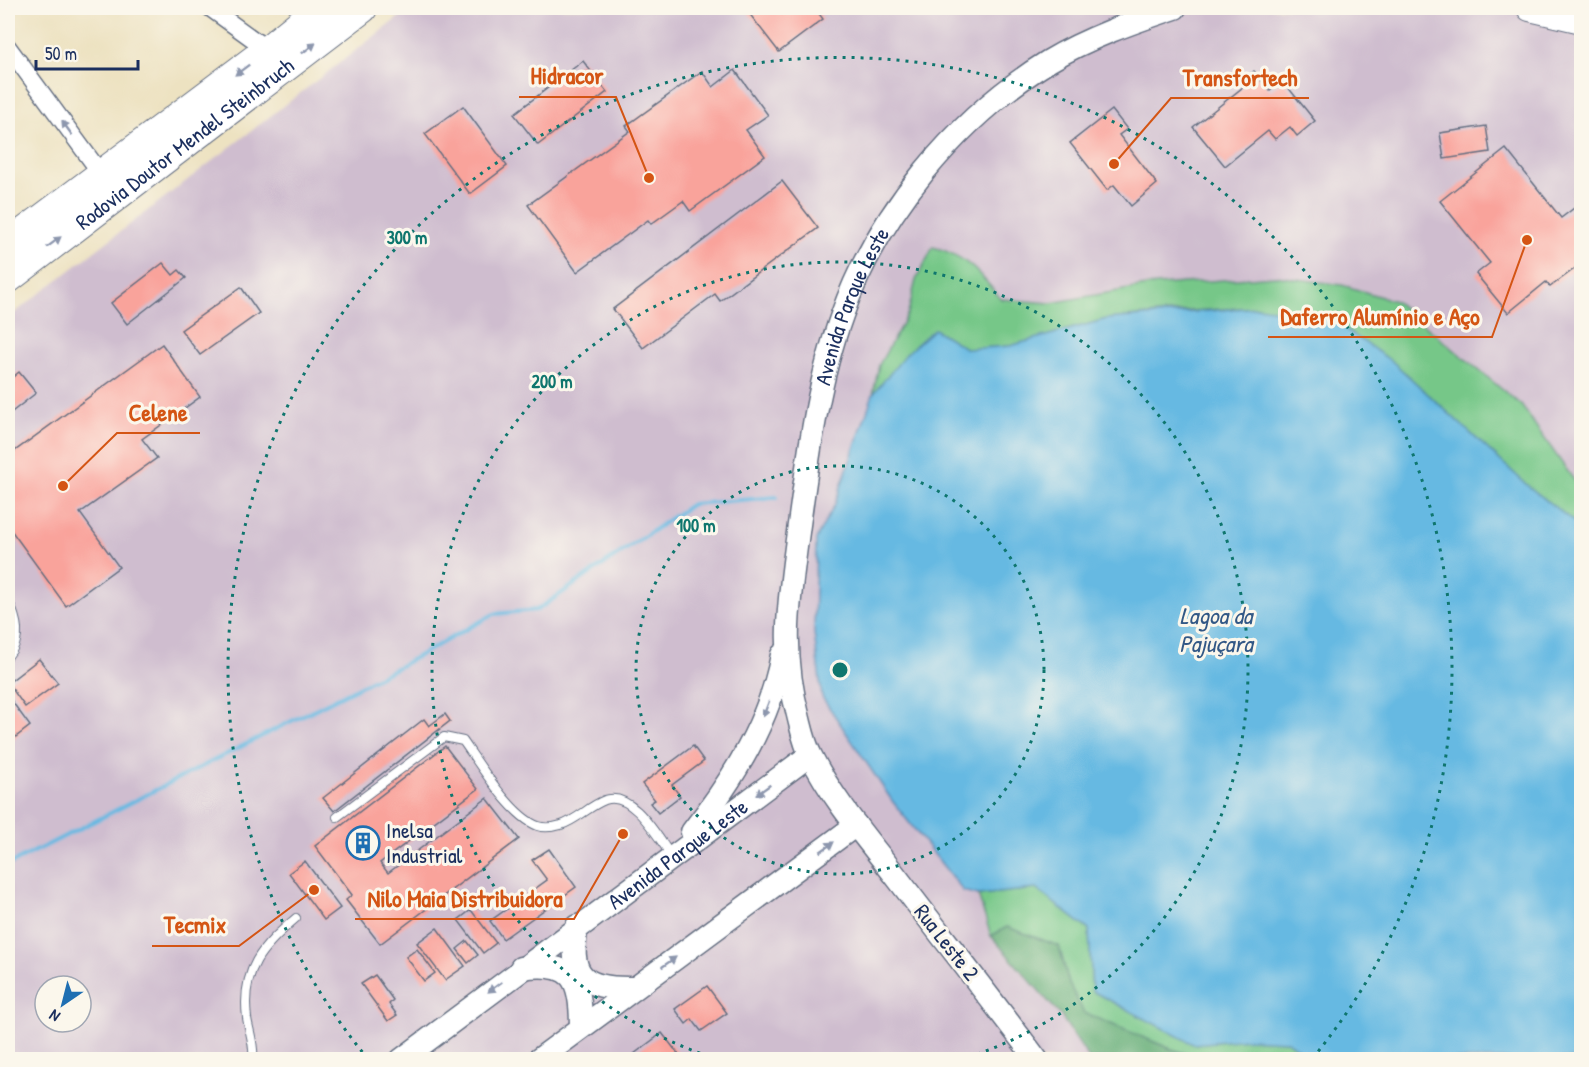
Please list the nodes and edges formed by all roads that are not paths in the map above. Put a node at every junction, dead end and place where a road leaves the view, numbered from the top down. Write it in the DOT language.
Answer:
graph roads {
  1 [pos="210,8"];
  2 [pos="320,8"];
  3 [pos="362,8"];
  4 [pos="1175,8"];
  5 [pos="1530,8"];
  6 [pos="1581,20"];
  7 [pos="8,47"];
  8 [pos="268,50"];
  9 [pos="102,175"];
  10 [pos="8,245"];
  11 [pos="8,278"];
  12 [pos="8,600"];
  13 [pos="786,633"];
  14 [pos="8,656"];
  15 [pos="810,755"];
  16 [pos="337,817"];
  17 [pos="856,825"];
  18 [pos="674,854"];
  19 [pos="296,918"];
  20 [pos="577,926"];
  21 [pos="521,968"];
  22 [pos="632,988"];
  23 [pos="581,1027"];
  24 [pos="253,1059"];
  25 [pos="400,1059"];
  26 [pos="538,1059"];
  27 [pos="1037,1059"];
  1 -- 8 [label="street"];
  2 -- 8 [label="highway, Rodovia Doutor Mendel Steinbruch"];
  11 -- 3 [label="highway, Rodovia Doutor Mendel Steinbruch, one-way"];
  4 -- 13 [label="street, Avenida Parque Leste"];
  5 -- 6 [label="main road"];
  9 -- 7 [label="street, one-way"];
  8 -- 9 [label="highway, Rodovia Doutor Mendel Steinbruch, one-way"];
  9 -- 10 [label="highway, Rodovia Doutor Mendel Steinbruch"];
  12 -- 14 [label="lane"];
  13 -- 15 [label="street, Avenida Parque Leste"];
  13 -- 18 [label="street, one-way"];
  15 -- 17 [label="street, Avenida Parque Leste"];
  15 -- 18 [label="street, Avenida Parque Leste, one-way"];
  16 -- 18 [label="lane"];
  22 -- 17 [label="street, one-way"];
  17 -- 27 [label="street, Rua Leste 2"];
  18 -- 20 [label="street, Avenida Parque Leste"];
  19 -- 24 [label="lane"];
  20 -- 21 [label="street, Avenida Parque Leste"];
  20 -- 22 [label="street"];
  21 -- 23 [label="street"];
  21 -- 25 [label="street, Avenida Parque Leste, one-way"];
  22 -- 23 [label="street"];
  23 -- 26 [label="street"];
}
